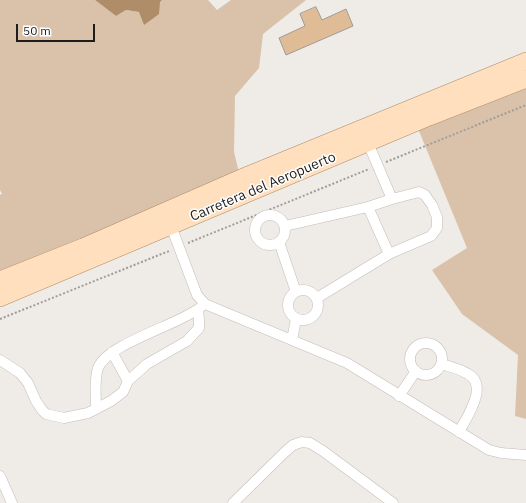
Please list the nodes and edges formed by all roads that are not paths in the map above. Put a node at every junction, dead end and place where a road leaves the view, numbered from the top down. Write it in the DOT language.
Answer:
graph roads {
  1 [pos="526,61"];
  2 [pos="526,79"];
  3 [pos="368,143"];
  4 [pos="392,199"];
  5 [pos="368,207"];
  6 [pos="171,226"];
  7 [pos="285,226"];
  8 [pos="279,242"];
  9 [pos="389,254"];
  10 [pos="0,280"];
  11 [pos="296,292"];
  12 [pos="0,298"];
  13 [pos="317,298"];
  14 [pos="201,307"];
  15 [pos="296,319"];
  16 [pos="292,340"];
  17 [pos="112,352"];
  18 [pos="0,360"];
  19 [pos="442,364"];
  20 [pos="416,371"];
  21 [pos="128,381"];
  22 [pos="399,396"];
  23 [pos="96,408"];
  24 [pos="460,432"];
  25 [pos="526,455"];
  26 [pos="0,476"];
  27 [pos="10,502"];
  28 [pos="233,503"];
  29 [pos="393,503"];
  1 -- 10 [label="main road, Carretera del Aeropuerto"];
  2 -- 3 [label="main road, Carretera del Aeropuerto"];
  3 -- 4 [label="street"];
  3 -- 6 [label="main road, Carretera del Aeropuerto"];
  4 -- 5 [label="street"];
  4 -- 9 [label="street"];
  5 -- 7 [label="street"];
  5 -- 9 [label="street"];
  6 -- 12 [label="main road, Carretera del Aeropuerto"];
  6 -- 14 [label="street"];
  7 -- 8 [label="street"];
  7 -- 8 [label="street"];
  8 -- 11 [label="street"];
  9 -- 13 [label="street"];
  11 -- 13 [label="street"];
  11 -- 15 [label="street"];
  13 -- 15 [label="street"];
  14 -- 16 [label="street"];
  14 -- 17 [label="street"];
  14 -- 21 [label="street"];
  15 -- 16 [label="street"];
  16 -- 22 [label="street"];
  17 -- 21 [label="street"];
  17 -- 23 [label="street"];
  18 -- 23 [label="street"];
  19 -- 20 [label="street"];
  19 -- 20 [label="street"];
  19 -- 24 [label="street"];
  20 -- 22 [label="street"];
  21 -- 23 [label="street"];
  22 -- 24 [label="street"];
  24 -- 25 [label="street"];
  26 -- 27 [label="street"];
  28 -- 29 [label="street"];
}
